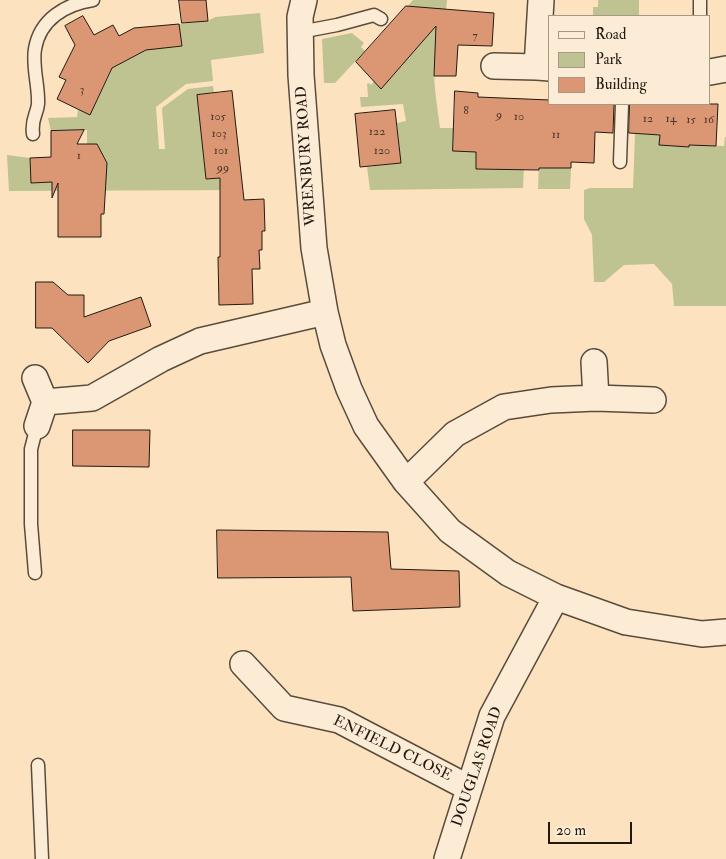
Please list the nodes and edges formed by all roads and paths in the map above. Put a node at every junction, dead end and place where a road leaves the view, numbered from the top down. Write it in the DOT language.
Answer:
graph roads {
  1 [pos="93,0"];
  2 [pos="304,0"];
  3 [pos="541,0"];
  4 [pos="700,0"];
  5 [pos="700,15"];
  6 [pos="381,19"];
  7 [pos="300,32"];
  8 [pos="494,66"];
  9 [pos="543,67"];
  10 [pos="726,69"];
  11 [pos="711,72"];
  12 [pos="622,105"];
  13 [pos="33,134"];
  14 [pos="620,162"];
  15 [pos="325,312"];
  16 [pos="594,362"];
  17 [pos="35,378"];
  18 [pos="596,398"];
  19 [pos="653,400"];
  20 [pos="45,402"];
  21 [pos="37,426"];
  22 [pos="406,482"];
  23 [pos="35,572"];
  24 [pos="556,597"];
  25 [pos="726,632"];
  26 [pos="243,664"];
  27 [pos="38,764"];
  28 [pos="469,788"];
  29 [pos="42,859"];
  30 [pos="447,859"];
  1 -- 13 [label="lane"];
  2 -- 7 [label="street, WRENBURY ROAD"];
  3 -- 9 [label="street"];
  4 -- 5 [label="lane"];
  6 -- 7 [label="lane"];
  7 -- 15 [label="street, WRENBURY ROAD"];
  8 -- 9 [label="street"];
  10 -- 11 [label="street"];
  12 -- 14 [label="lane"];
  15 -- 20 [label="street"];
  15 -- 22 [label="street, WRENBURY ROAD"];
  16 -- 18 [label="street"];
  17 -- 20 [label="street"];
  18 -- 19 [label="street"];
  18 -- 22 [label="street"];
  20 -- 21 [label="street"];
  21 -- 23 [label="lane"];
  22 -- 24 [label="street, WRENBURY ROAD"];
  24 -- 25 [label="street, WRENBURY ROAD"];
  24 -- 28 [label="street, DOUGLAS ROAD"];
  26 -- 28 [label="street, ENFIELD CLOSE"];
  27 -- 29 [label="lane"];
  28 -- 30 [label="street, DOUGLAS ROAD"];
}
